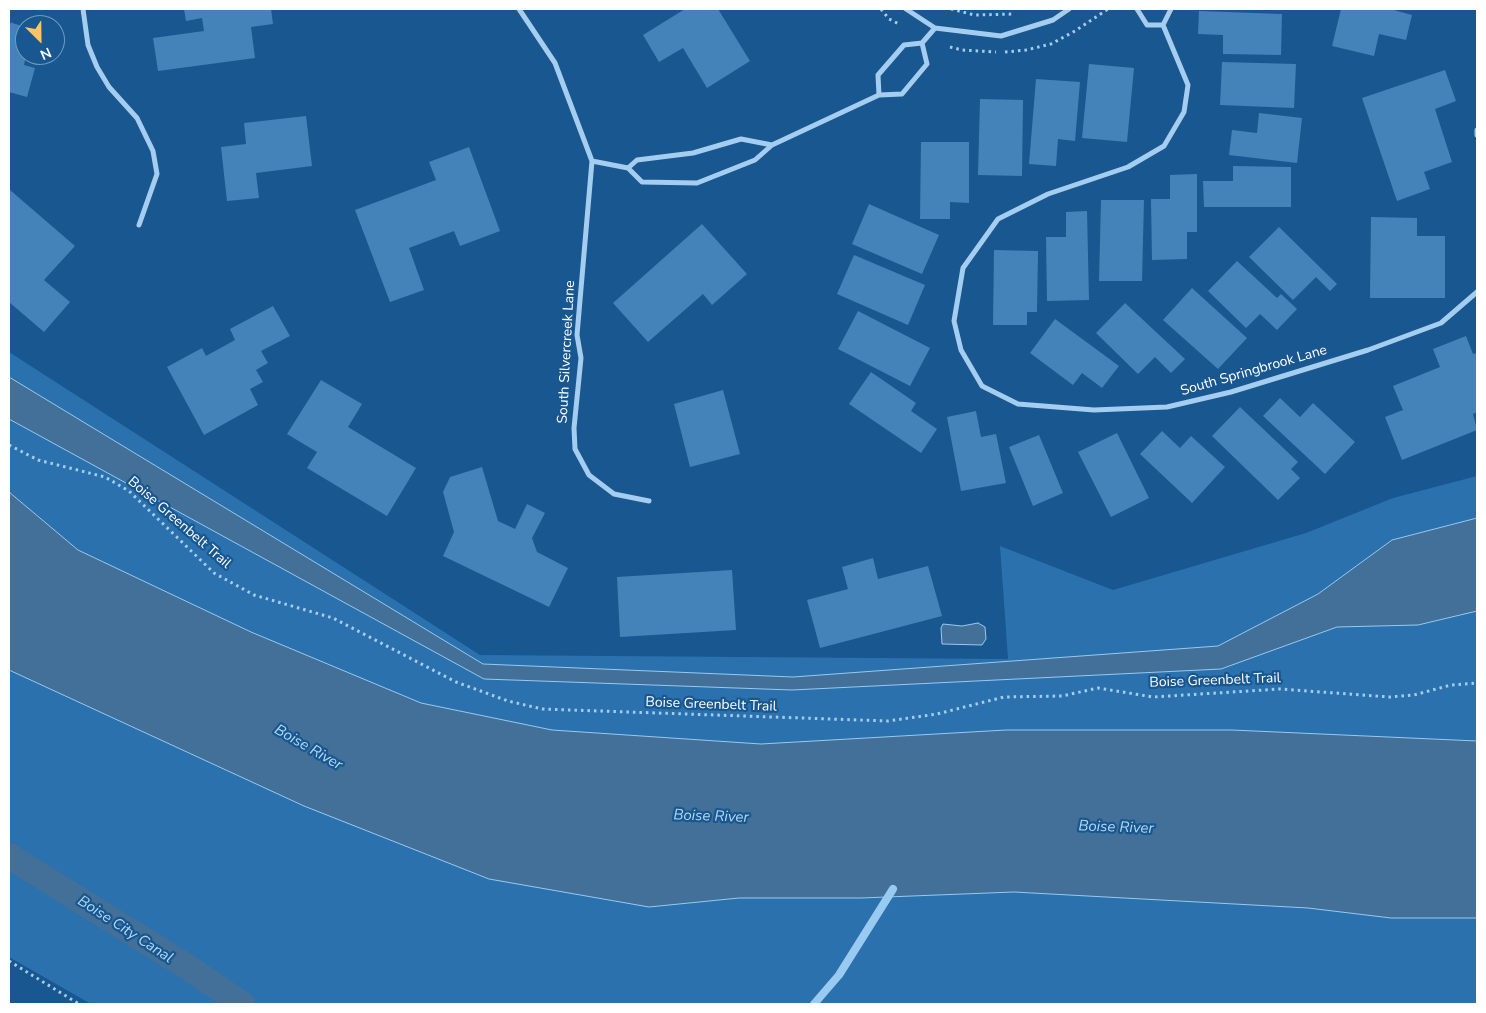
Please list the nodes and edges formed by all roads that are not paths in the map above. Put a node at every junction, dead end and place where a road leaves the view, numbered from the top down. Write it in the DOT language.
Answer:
graph roads {
  1 [pos="83,9"];
  2 [pos="518,9"];
  3 [pos="906,9"];
  4 [pos="1069,9"];
  5 [pos="1137,9"];
  6 [pos="1170,9"];
  7 [pos="1163,25"];
  8 [pos="935,28"];
  9 [pos="922,43"];
  10 [pos="879,95"];
  11 [pos="1477,130"];
  12 [pos="1477,135"];
  13 [pos="772,145"];
  14 [pos="592,161"];
  15 [pos="628,168"];
  16 [pos="139,225"];
  17 [pos="1477,292"];
  18 [pos="649,501"];
  1 -- 16 [label="street"];
  2 -- 14 [label="street, South Silvercreek Lane"];
  3 -- 8 [label="street"];
  4 -- 8 [label="street"];
  5 -- 7 [label="street"];
  6 -- 7 [label="street"];
  7 -- 17 [label="street, South Springbrook Lane"];
  8 -- 9 [label="street"];
  9 -- 10 [label="street"];
  9 -- 10 [label="street"];
  10 -- 13 [label="street"];
  11 -- 12 [label="street"];
  13 -- 15 [label="street"];
  13 -- 15 [label="street"];
  14 -- 15 [label="street"];
  14 -- 18 [label="street, South Silvercreek Lane"];
}
